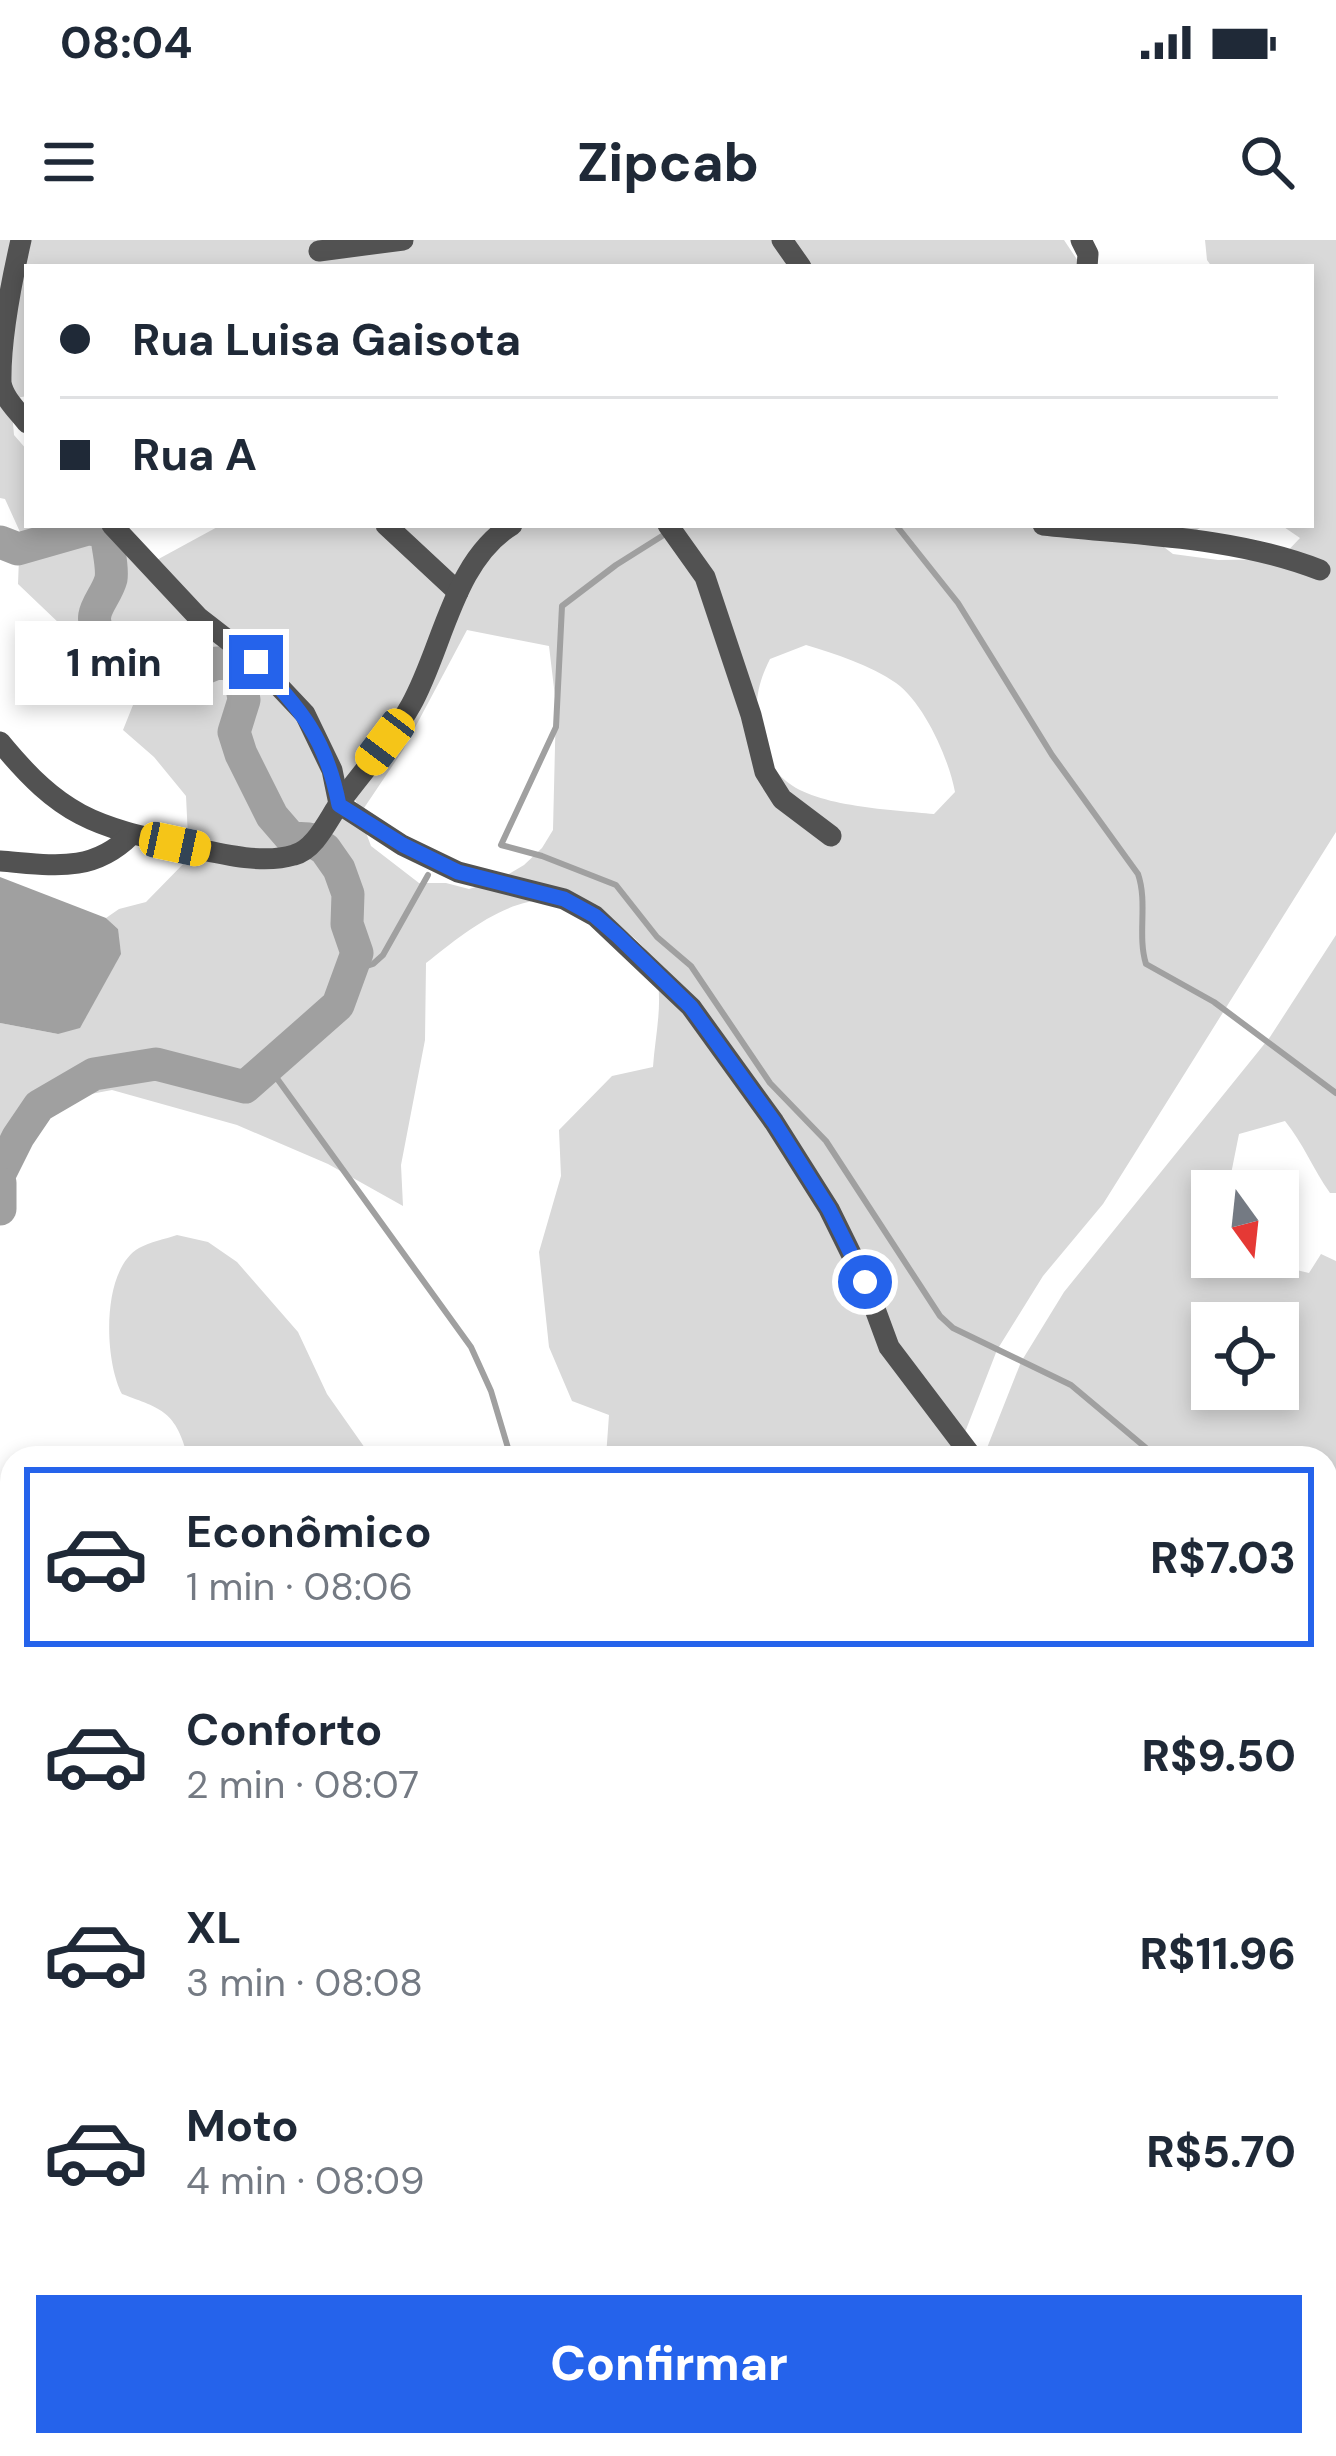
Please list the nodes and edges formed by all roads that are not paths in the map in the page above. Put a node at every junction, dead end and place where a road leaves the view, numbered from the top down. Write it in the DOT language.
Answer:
graph roads {
  1 [pos="21,240"];
  2 [pos="403,240"];
  3 [pos="320,253"];
  4 [pos="24,419"];
  5 [pos="115,528"];
  6 [pos="389,528"];
  7 [pos="507,528"];
  8 [pos="670,528"];
  9 [pos="1069,528"];
  10 [pos="1320,570"];
  11 [pos="458,592"];
  12 [pos="0,742"];
  13 [pos="339,805"];
  14 [pos="131,835"];
  15 [pos="831,836"];
  16 [pos="0,861"];
  17 [pos="964,1446"];
  1 -- 4 [label="street"];
  2 -- 3 [label="street"];
  5 -- 13 [label="street"];
  6 -- 11 [label="street"];
  7 -- 11 [label="street"];
  8 -- 15 [label="street"];
  9 -- 10 [label="street"];
  11 -- 13 [label="street"];
  12 -- 14 [label="street"];
  13 -- 14 [label="street"];
  13 -- 17 [label="street"];
  14 -- 16 [label="street"];
}
